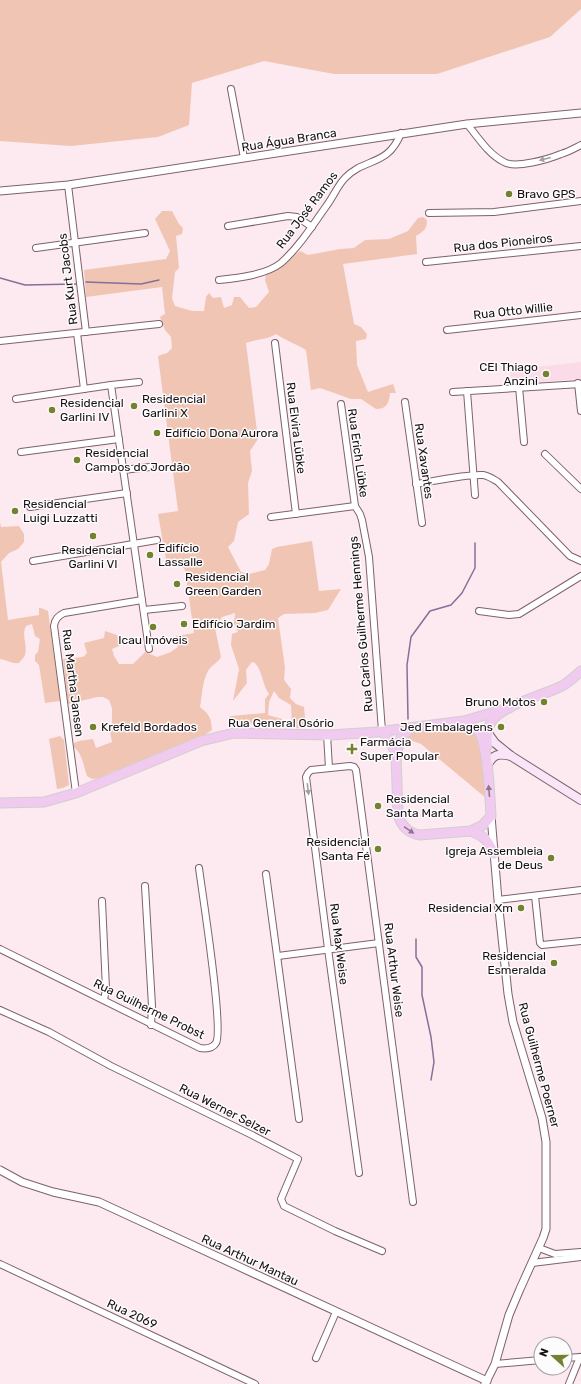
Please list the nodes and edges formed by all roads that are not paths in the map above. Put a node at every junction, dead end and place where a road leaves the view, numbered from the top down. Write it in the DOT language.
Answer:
graph roads {
  1 [pos="231,89"];
  2 [pos="581,113"];
  3 [pos="467,124"];
  4 [pos="401,133"];
  5 [pos="581,145"];
  6 [pos="244,158"];
  7 [pos="68,185"];
  8 [pos="0,191"];
  9 [pos="581,201"];
  10 [pos="429,213"];
  11 [pos="228,226"];
  12 [pos="312,227"];
  13 [pos="146,233"];
  14 [pos="75,243"];
  15 [pos="581,246"];
  16 [pos="36,248"];
  17 [pos="426,262"];
  18 [pos="220,280"];
  19 [pos="581,315"];
  20 [pos="159,324"];
  21 [pos="447,330"];
  22 [pos="86,332"];
  23 [pos="77,333"];
  24 [pos="0,341"];
  25 [pos="274,343"];
  26 [pos="139,382"];
  27 [pos="580,383"];
  28 [pos="111,385"];
  29 [pos="519,387"];
  30 [pos="84,389"];
  31 [pos="466,391"];
  32 [pos="453,392"];
  33 [pos="16,399"];
  34 [pos="406,402"];
  35 [pos="340,404"];
  36 [pos="581,411"];
  37 [pos="119,439"];
  38 [pos="524,442"];
  39 [pos="21,452"];
  40 [pos="546,454"];
  41 [pos="150,467"];
  42 [pos="124,470"];
  43 [pos="473,476"];
  44 [pos="416,484"];
  45 [pos="581,489"];
  46 [pos="127,493"];
  47 [pos="475,495"];
  48 [pos="354,506"];
  49 [pos="30,507"];
  50 [pos="296,514"];
  51 [pos="271,517"];
  52 [pos="422,523"];
  53 [pos="157,540"];
  54 [pos="134,544"];
  55 [pos="581,560"];
  56 [pos="33,561"];
  57 [pos="581,576"];
  58 [pos="142,600"];
  59 [pos="182,606"];
  60 [pos="144,610"];
  61 [pos="479,611"];
  62 [pos="149,650"];
  63 [pos="581,670"];
  64 [pos="509,708"];
  65 [pos="464,721"];
  66 [pos="454,723"];
  67 [pos="410,728"];
  68 [pos="382,731"];
  69 [pos="487,732"];
  70 [pos="327,734"];
  71 [pos="396,754"];
  72 [pos="511,756"];
  73 [pos="487,766"];
  74 [pos="329,768"];
  75 [pos="76,793"];
  76 [pos="581,800"];
  77 [pos="0,803"];
  78 [pos="491,816"];
  79 [pos="470,831"];
  80 [pos="494,854"];
  81 [pos="199,868"];
  82 [pos="266,874"];
  83 [pos="145,886"];
  84 [pos="581,890"];
  85 [pos="535,896"];
  86 [pos="498,900"];
  87 [pos="102,901"];
  88 [pos="581,941"];
  89 [pos="379,943"];
  90 [pos="0,949"];
  91 [pos="328,949"];
  92 [pos="278,956"];
  93 [pos="104,1000"];
  94 [pos="0,1010"];
  95 [pos="151,1025"];
  96 [pos="298,1119"];
  97 [pos="0,1170"];
  98 [pos="359,1173"];
  99 [pos="413,1202"];
  100 [pos="539,1248"];
  101 [pos="382,1251"];
  102 [pos="581,1252"];
  103 [pos="581,1257"];
  104 [pos="532,1263"];
  105 [pos="0,1264"];
  106 [pos="336,1312"];
  107 [pos="580,1357"];
  108 [pos="316,1358"];
  109 [pos="533,1361"];
  110 [pos="495,1364"];
  111 [pos="486,1383"];
  112 [pos="255,1384"];
  113 [pos="569,1384"];
  1 -- 6 [label="street"];
  2 -- 3 [label="street, Rua Água Branca"];
  3 -- 4 [label="street, Rua Água Branca"];
  5 -- 3 [label="street, one-way"];
  4 -- 6 [label="street, Rua Água Branca"];
  4 -- 12 [label="street, Rua José Ramos"];
  6 -- 7 [label="street, Rua Água Branca"];
  7 -- 8 [label="street, Rua Água Branca"];
  7 -- 14 [label="street, Rua Kurt Jacobs"];
  9 -- 10 [label="street"];
  11 -- 12 [label="street"];
  12 -- 18 [label="street, Rua José Ramos"];
  13 -- 14 [label="street"];
  14 -- 16 [label="street"];
  14 -- 22 [label="street, Rua Kurt Jacobs"];
  15 -- 17 [label="street, Rua dos Pioneiros"];
  19 -- 21 [label="street, Rua Otto Willie"];
  20 -- 22 [label="street"];
  22 -- 23 [label="street, Rua Kurt Jacobs"];
  23 -- 24 [label="street, Rua Kurt Jacobs"];
  23 -- 30 [label="street"];
  25 -- 50 [label="street, Rua Elvira Lübke"];
  26 -- 28 [label="street"];
  27 -- 29 [label="street"];
  27 -- 36 [label="street"];
  28 -- 30 [label="street"];
  28 -- 37 [label="street"];
  29 -- 31 [label="street"];
  29 -- 38 [label="street"];
  30 -- 33 [label="street"];
  31 -- 32 [label="street"];
  31 -- 43 [label="street"];
  34 -- 44 [label="street, Rua Xavantes"];
  35 -- 48 [label="street, Rua Erich Lübke"];
  37 -- 39 [label="street"];
  37 -- 42 [label="street"];
  40 -- 45 [label="street"];
  41 -- 42 [label="street"];
  42 -- 46 [label="street"];
  43 -- 44 [label="street"];
  43 -- 47 [label="street"];
  43 -- 55 [label="street"];
  44 -- 52 [label="street, Rua Xavantes"];
  46 -- 49 [label="street"];
  46 -- 54 [label="street"];
  48 -- 50 [label="street"];
  48 -- 68 [label="street, Rua Carlos Guilherme Hennings"];
  50 -- 51 [label="street"];
  53 -- 54 [label="street"];
  54 -- 56 [label="street"];
  54 -- 58 [label="street"];
  57 -- 61 [label="street"];
  58 -- 60 [label="street"];
  58 -- 75 [label="street, Rua Martha Jansen"];
  59 -- 60 [label="street"];
  60 -- 62 [label="street"];
  63 -- 64 [label="main road, Rua General Osório"];
  64 -- 65 [label="main road, Rua General Osório"];
  64 -- 69 [label="main road, Rua General Osório"];
  65 -- 66 [label="main road, Rua General Osório"];
  65 -- 69 [label="main road"];
  66 -- 67 [label="main road, Rua General Osório"];
  66 -- 73 [label="main road, Rua General Osório"];
  67 -- 68 [label="main road, Rua General Osório"];
  67 -- 71 [label="main road"];
  68 -- 70 [label="main road, Rua General Osório"];
  68 -- 71 [label="main road"];
  69 -- 72 [label="main road"];
  69 -- 73 [label="main road"];
  70 -- 74 [label="street"];
  70 -- 75 [label="main road, Rua General Osório"];
  71 -- 79 [label="main road, one-way"];
  72 -- 73 [label="main road"];
  72 -- 76 [label="main road"];
  78 -- 73 [label="main road, Rua Guilherme Poerner, one-way"];
  74 -- 89 [label="street, Rua Arthur Weise"];
  74 -- 91 [label="street, Rua Max Weise, one-way"];
  75 -- 77 [label="main road, Rua General Osório"];
  78 -- 79 [label="main road"];
  78 -- 80 [label="street, Rua Guilherme Poerner"];
  79 -- 80 [label="main road"];
  80 -- 86 [label="street, Rua Guilherme Poerner"];
  81 -- 95 [label="street, Rua Guilherme Probst"];
  82 -- 92 [label="street"];
  83 -- 95 [label="street"];
  84 -- 85 [label="street"];
  85 -- 86 [label="street"];
  85 -- 88 [label="street"];
  86 -- 100 [label="street, Rua Guilherme Poerner"];
  87 -- 93 [label="street"];
  89 -- 91 [label="street"];
  89 -- 99 [label="street, Rua Arthur Weise"];
  90 -- 93 [label="street, Rua Guilherme Probst"];
  91 -- 92 [label="street"];
  91 -- 98 [label="street, Rua Max Weise"];
  92 -- 96 [label="street"];
  93 -- 95 [label="street, Rua Guilherme Probst"];
  94 -- 101 [label="street, Rua Werner Selzer"];
  97 -- 106 [label="street, Rua Arthur Mantau"];
  100 -- 102 [label="street"];
  100 -- 104 [label="street, Rua Guilherme Poerner"];
  103 -- 104 [label="street"];
  104 -- 110 [label="street, Rua Guilherme Poerner"];
  105 -- 112 [label="street, Rua 2069"];
  106 -- 108 [label="street"];
  106 -- 111 [label="street, Rua Arthur Mantau"];
  107 -- 113 [label="street"];
  109 -- 110 [label="street"];
  110 -- 111 [label="street, Rua Guilherme Poerner"];
}
